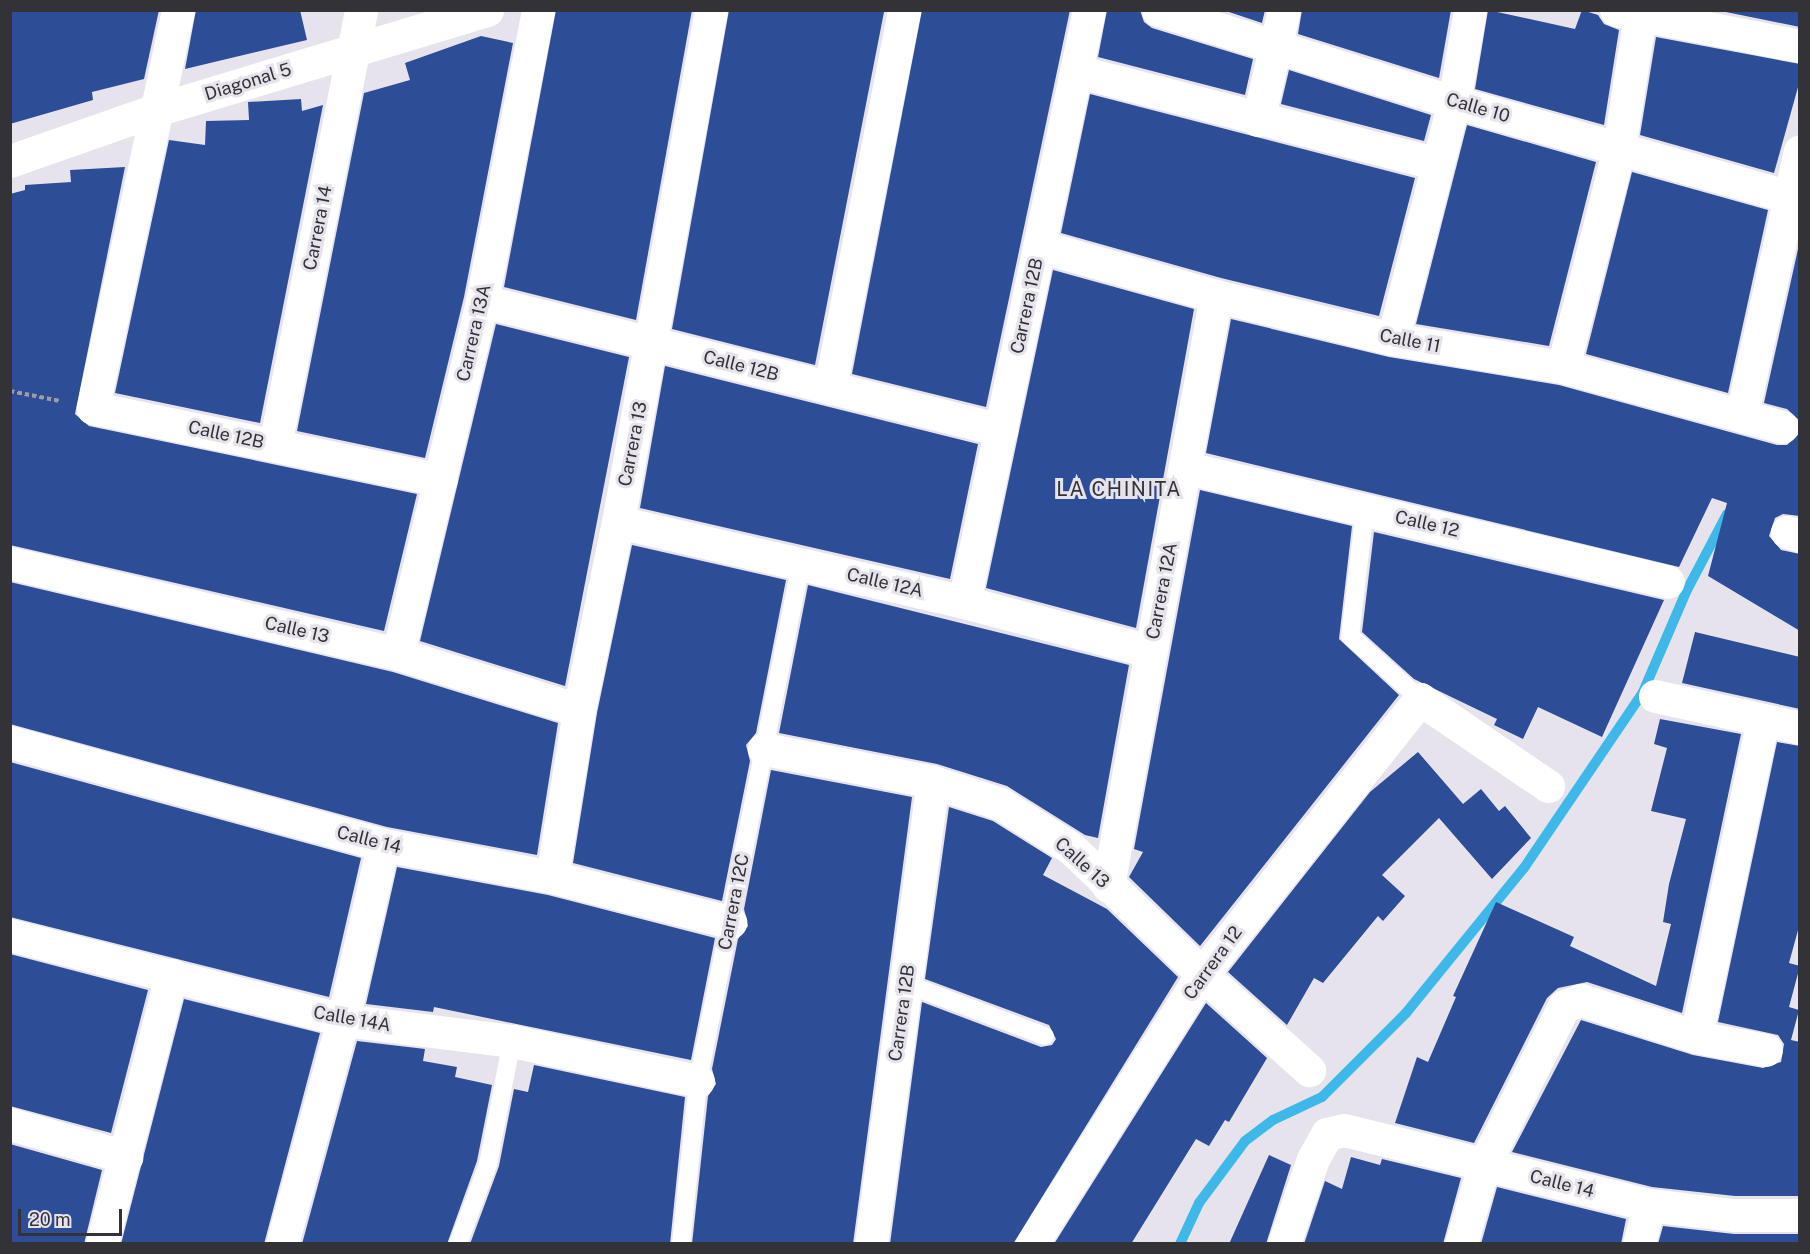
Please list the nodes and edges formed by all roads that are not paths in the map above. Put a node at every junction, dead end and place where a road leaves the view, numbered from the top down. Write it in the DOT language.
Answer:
graph roads {
  1 [pos="178,10"];
  2 [pos="362,10"];
  3 [pos="487,10"];
  4 [pos="538,10"];
  5 [pos="711,10"];
  6 [pos="904,10"];
  7 [pos="1089,10"];
  8 [pos="1158,10"];
  9 [pos="1284,10"];
  10 [pos="1470,10"];
  11 [pos="1628,13"];
  12 [pos="1278,46"];
  13 [pos="1800,46"];
  14 [pos="353,49"];
  15 [pos="1076,71"];
  16 [pos="1454,102"];
  17 [pos="156,110"];
  18 [pos="1258,120"];
  19 [pos="1619,149"];
  20 [pos="1800,151"];
  21 [pos="10,161"];
  22 [pos="1437,164"];
  23 [pos="1796,199"];
  24 [pos="1039,246"];
  25 [pos="1216,296"];
  26 [pos="482,301"];
  27 [pos="1394,339"];
  28 [pos="651,345"];
  29 [pos="1563,368"];
  30 [pos="830,388"];
  31 [pos="1742,414"];
  32 [pos="1782,427"];
  33 [pos="1000,430"];
  34 [pos="274,445"];
  35 [pos="1187,468"];
  36 [pos="441,480"];
  37 [pos="1365,509"];
  38 [pos="618,522"];
  39 [pos="10,563"];
  40 [pos="801,563"];
  41 [pos="1668,582"];
  42 [pos="964,602"];
  43 [pos="1150,651"];
  44 [pos="398,654"];
  45 [pos="1655,696"];
  46 [pos="1420,699"];
  47 [pos="579,710"];
  48 [pos="1763,720"];
  49 [pos="1800,728"];
  50 [pos="10,742"];
  51 [pos="764,749"];
  52 [pos="933,783"];
  53 [pos="1548,786"];
  54 [pos="383,844"];
  55 [pos="552,877"];
  56 [pos="1108,886"];
  57 [pos="730,922"];
  58 [pos="10,935"];
  59 [pos="1202,974"];
  60 [pos="171,975"];
  61 [pos="906,984"];
  62 [pos="343,1020"];
  63 [pos="1045,1036"];
  64 [pos="1696,1037"];
  65 [pos="512,1041"];
  66 [pos="1766,1050"];
  67 [pos="1309,1070"];
  68 [pos="698,1081"];
  69 [pos="10,1124"];
  70 [pos="126,1157"];
  71 [pos="1484,1165"];
  72 [pos="1649,1205"];
  73 [pos="1800,1215"];
  74 [pos="102,1244"];
  75 [pos="282,1244"];
  76 [pos="458,1244"];
  77 [pos="681,1244"];
  78 [pos="871,1244"];
  79 [pos="1032,1244"];
  80 [pos="1284,1244"];
  81 [pos="1461,1244"];
  82 [pos="1639,1244"];
  1 -- 17 [label="street"];
  2 -- 14 [label="street, Carrera 14"];
  3 -- 14 [label="street, Diagonal 5"];
  4 -- 26 [label="street, Carrera 13A"];
  5 -- 28 [label="street, Carrera 13"];
  6 -- 30 [label="street"];
  7 -- 15 [label="street, Carrera 12B"];
  8 -- 12 [label="street, Calle 10"];
  9 -- 12 [label="street"];
  10 -- 16 [label="street"];
  11 -- 13 [label="street"];
  11 -- 19 [label="street"];
  12 -- 16 [label="street, Calle 10"];
  12 -- 18 [label="street"];
  14 -- 17 [label="street, Diagonal 5"];
  14 -- 34 [label="street, Carrera 14"];
  15 -- 18 [label="street"];
  15 -- 24 [label="street, Carrera 12B"];
  16 -- 19 [label="street, Calle 10"];
  16 -- 22 [label="street"];
  17 -- 21 [label="street, Diagonal 5"];
  17 -- 34 [label="street, Calle 12B"];
  18 -- 22 [label="street"];
  19 -- 23 [label="street, Calle 10"];
  19 -- 29 [label="street"];
  20 -- 23 [label="street"];
  22 -- 27 [label="street"];
  23 -- 31 [label="street"];
  24 -- 25 [label="street, Calle 11"];
  24 -- 33 [label="street, Carrera 12B"];
  25 -- 27 [label="street, Calle 11"];
  25 -- 35 [label="street, Carrera 12A"];
  26 -- 28 [label="street, Calle 12B"];
  26 -- 36 [label="street, Carrera 13A"];
  27 -- 29 [label="street, Calle 11"];
  28 -- 30 [label="street, Calle 12B"];
  28 -- 38 [label="street, Carrera 13"];
  29 -- 31 [label="street, Calle 11"];
  30 -- 33 [label="street, Calle 12B"];
  31 -- 32 [label="street, Calle 11"];
  33 -- 42 [label="street, Carrera 12B"];
  34 -- 36 [label="street, Calle 12B"];
  35 -- 37 [label="street, Calle 12"];
  35 -- 43 [label="street, Carrera 12A"];
  36 -- 44 [label="street, Carrera 13A"];
  37 -- 41 [label="street, Calle 12"];
  37 -- 46 [label="lane"];
  38 -- 40 [label="street, Calle 12A"];
  38 -- 47 [label="street, Carrera 13"];
  39 -- 44 [label="street, Calle 13"];
  40 -- 42 [label="street, Calle 12A"];
  40 -- 51 [label="lane, Carrera 12C"];
  42 -- 43 [label="street, Calle 12A"];
  43 -- 56 [label="street, Carrera 12A"];
  44 -- 47 [label="street, Calle 13"];
  45 -- 48 [label="street"];
  46 -- 53 [label="street"];
  46 -- 59 [label="street, Carrera 12"];
  47 -- 55 [label="street, Carrera 13"];
  48 -- 49 [label="street"];
  48 -- 64 [label="street"];
  50 -- 54 [label="street, Calle 14"];
  51 -- 52 [label="street, Calle 13"];
  51 -- 57 [label="lane, Carrera 12C"];
  52 -- 56 [label="street, Calle 13"];
  52 -- 61 [label="street, Carrera 12B"];
  54 -- 55 [label="street, Calle 14"];
  54 -- 62 [label="street"];
  55 -- 57 [label="street, Calle 14"];
  56 -- 59 [label="street, Calle 13"];
  57 -- 68 [label="lane, Carrera 12C"];
  58 -- 60 [label="street, Calle 14A"];
  59 -- 67 [label="street, Calle 13"];
  59 -- 79 [label="street, Carrera 12"];
  60 -- 62 [label="street, Calle 14A"];
  60 -- 70 [label="street"];
  61 -- 63 [label="lane"];
  61 -- 78 [label="street, Carrera 12B"];
  62 -- 65 [label="street, Calle 14A"];
  62 -- 75 [label="street"];
  64 -- 66 [label="street"];
  64 -- 71 [label="street"];
  65 -- 68 [label="street, Calle 14A"];
  65 -- 76 [label="lane"];
  68 -- 77 [label="lane, Carrera 12C"];
  69 -- 70 [label="street"];
  70 -- 74 [label="street"];
  71 -- 72 [label="street, Calle 14"];
  71 -- 80 [label="street, Calle 14"];
  71 -- 81 [label="street"];
  72 -- 73 [label="street, Calle 14"];
  72 -- 82 [label="street"];
}
